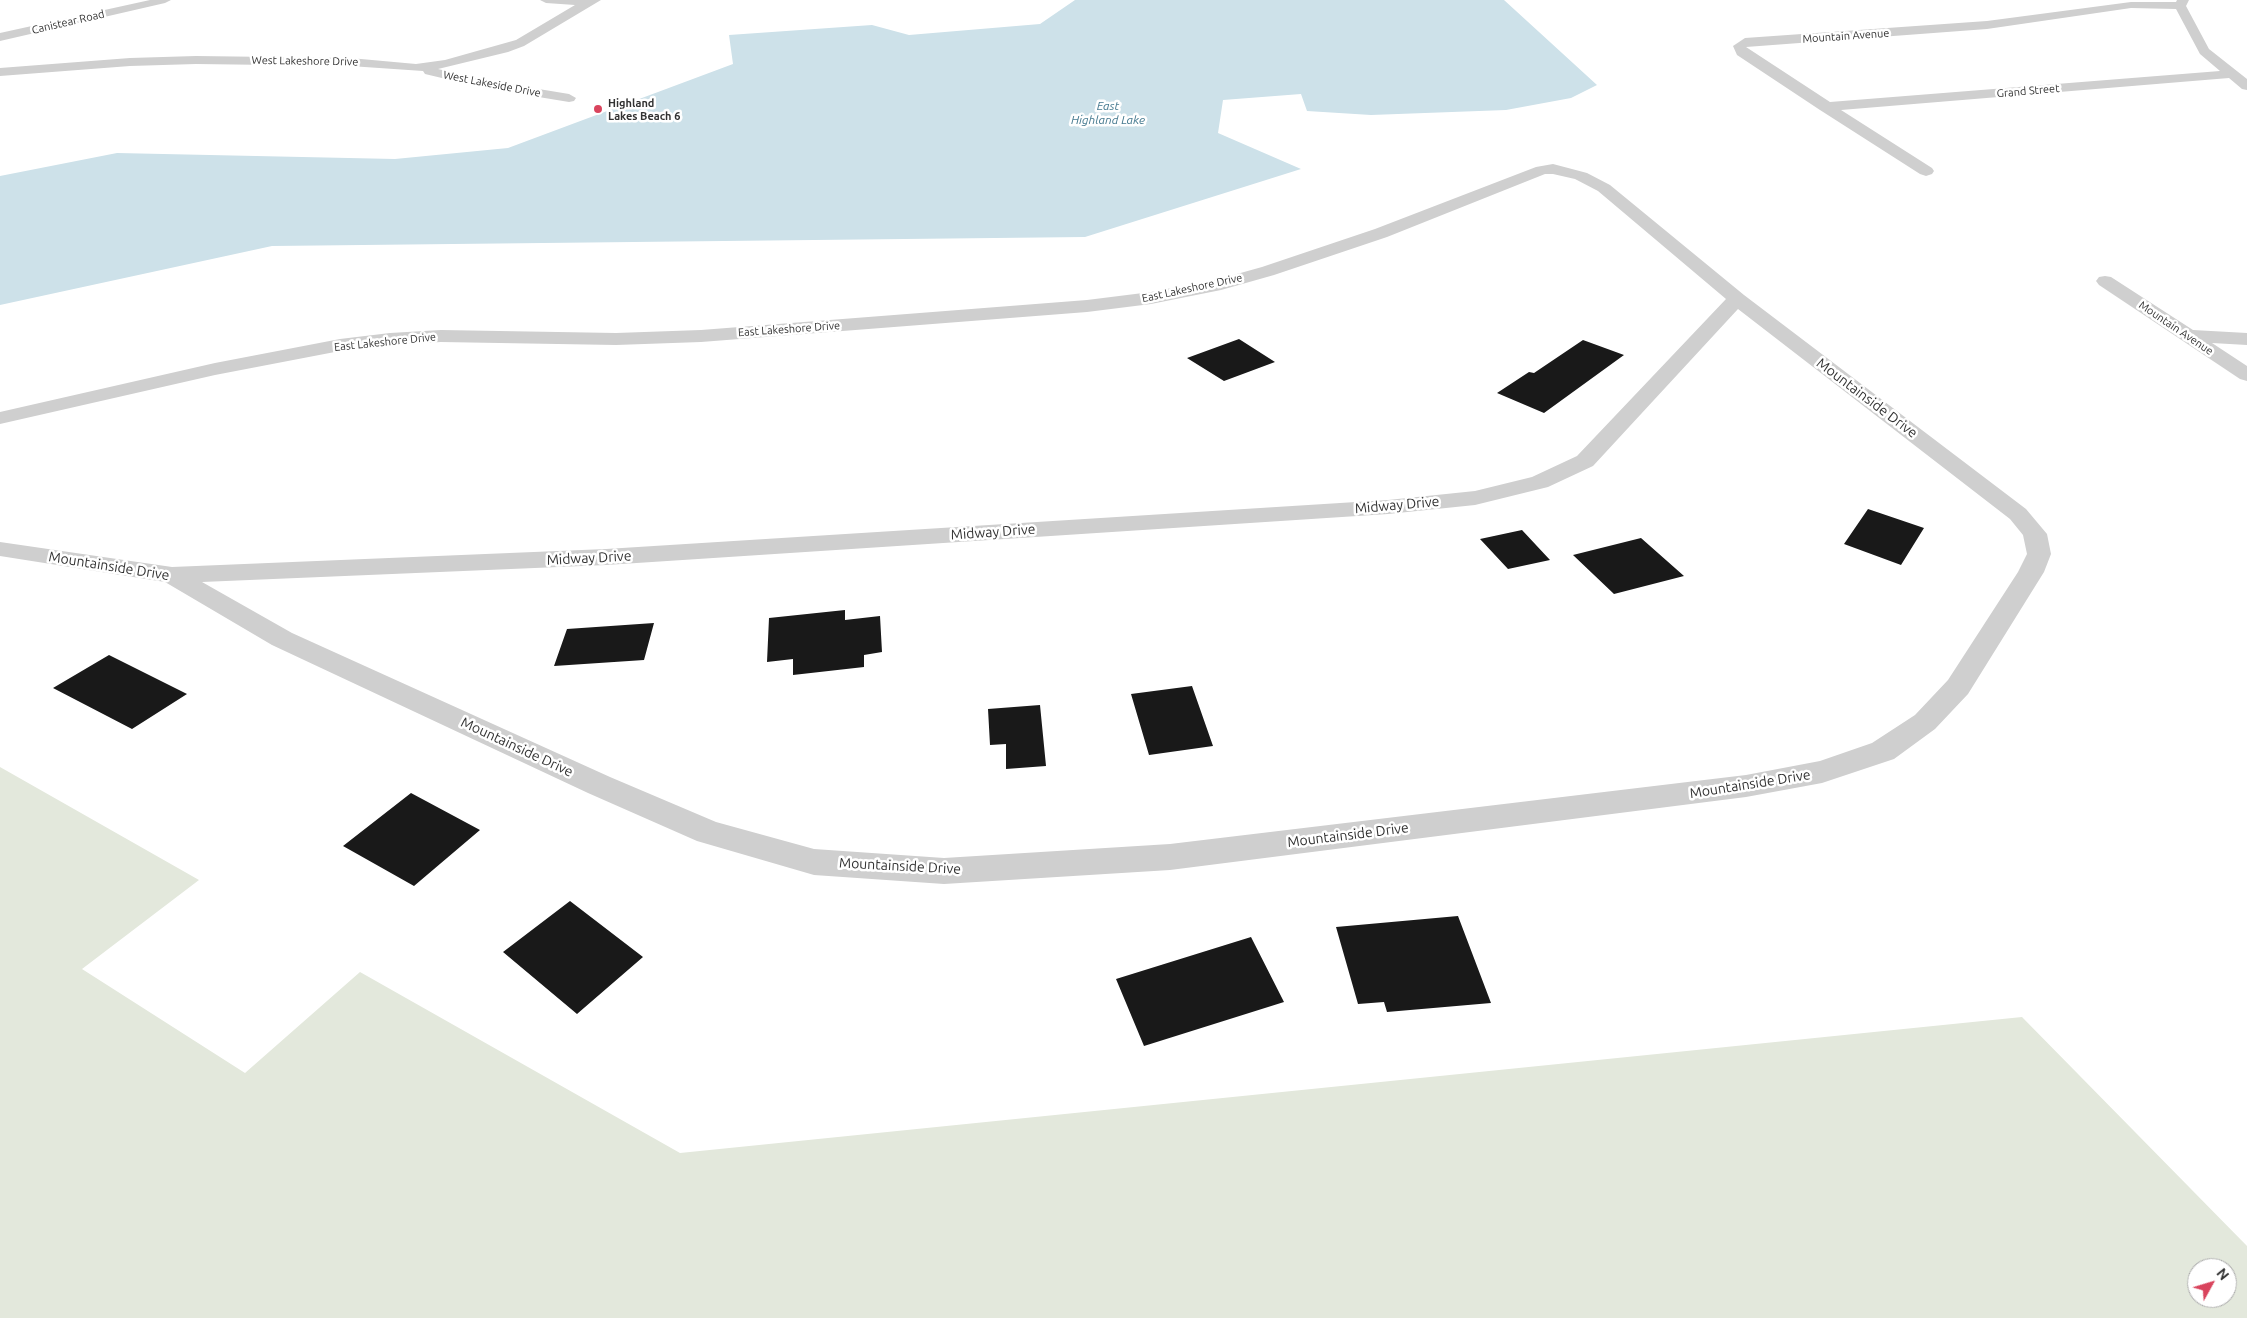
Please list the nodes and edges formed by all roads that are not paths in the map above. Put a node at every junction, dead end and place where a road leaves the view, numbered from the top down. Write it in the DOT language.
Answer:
graph roads {
  1 [pos="165,0"];
  2 [pos="546,0"];
  3 [pos="592,1"];
  4 [pos="2181,3"];
  5 [pos="0,37"];
  6 [pos="416,68"];
  7 [pos="0,72"];
  8 [pos="2231,74"];
  9 [pos="2247,86"];
  10 [pos="569,98"];
  11 [pos="1825,107"];
  12 [pos="1564,170"];
  13 [pos="1926,171"];
  14 [pos="2106,281"];
  15 [pos="1737,299"];
  16 [pos="2187,336"];
  17 [pos="2247,339"];
  18 [pos="2247,375"];
  19 [pos="0,418"];
  20 [pos="0,549"];
  21 [pos="172,575"];
  1 -- 5 [label="street, Canistear Road"];
  2 -- 3 [label="street"];
  3 -- 6 [label="street, West Lakeshore Drive"];
  4 -- 8 [label="street"];
  4 -- 11 [label="street, Mountain Avenue"];
  6 -- 7 [label="street, West Lakeshore Drive"];
  6 -- 10 [label="street, West Lakeside Drive"];
  8 -- 9 [label="street"];
  8 -- 11 [label="street, Grand Street"];
  11 -- 13 [label="street, Mountain Avenue"];
  12 -- 15 [label="street, Mountainside Drive"];
  12 -- 19 [label="street, East Lakeshore Drive"];
  14 -- 16 [label="street, Mountain Avenue"];
  15 -- 21 [label="street, Midway Drive"];
  15 -- 21 [label="street, Mountainside Drive"];
  16 -- 17 [label="street"];
  16 -- 18 [label="street, Mountain Avenue"];
  20 -- 21 [label="street, Mountainside Drive"];
}
